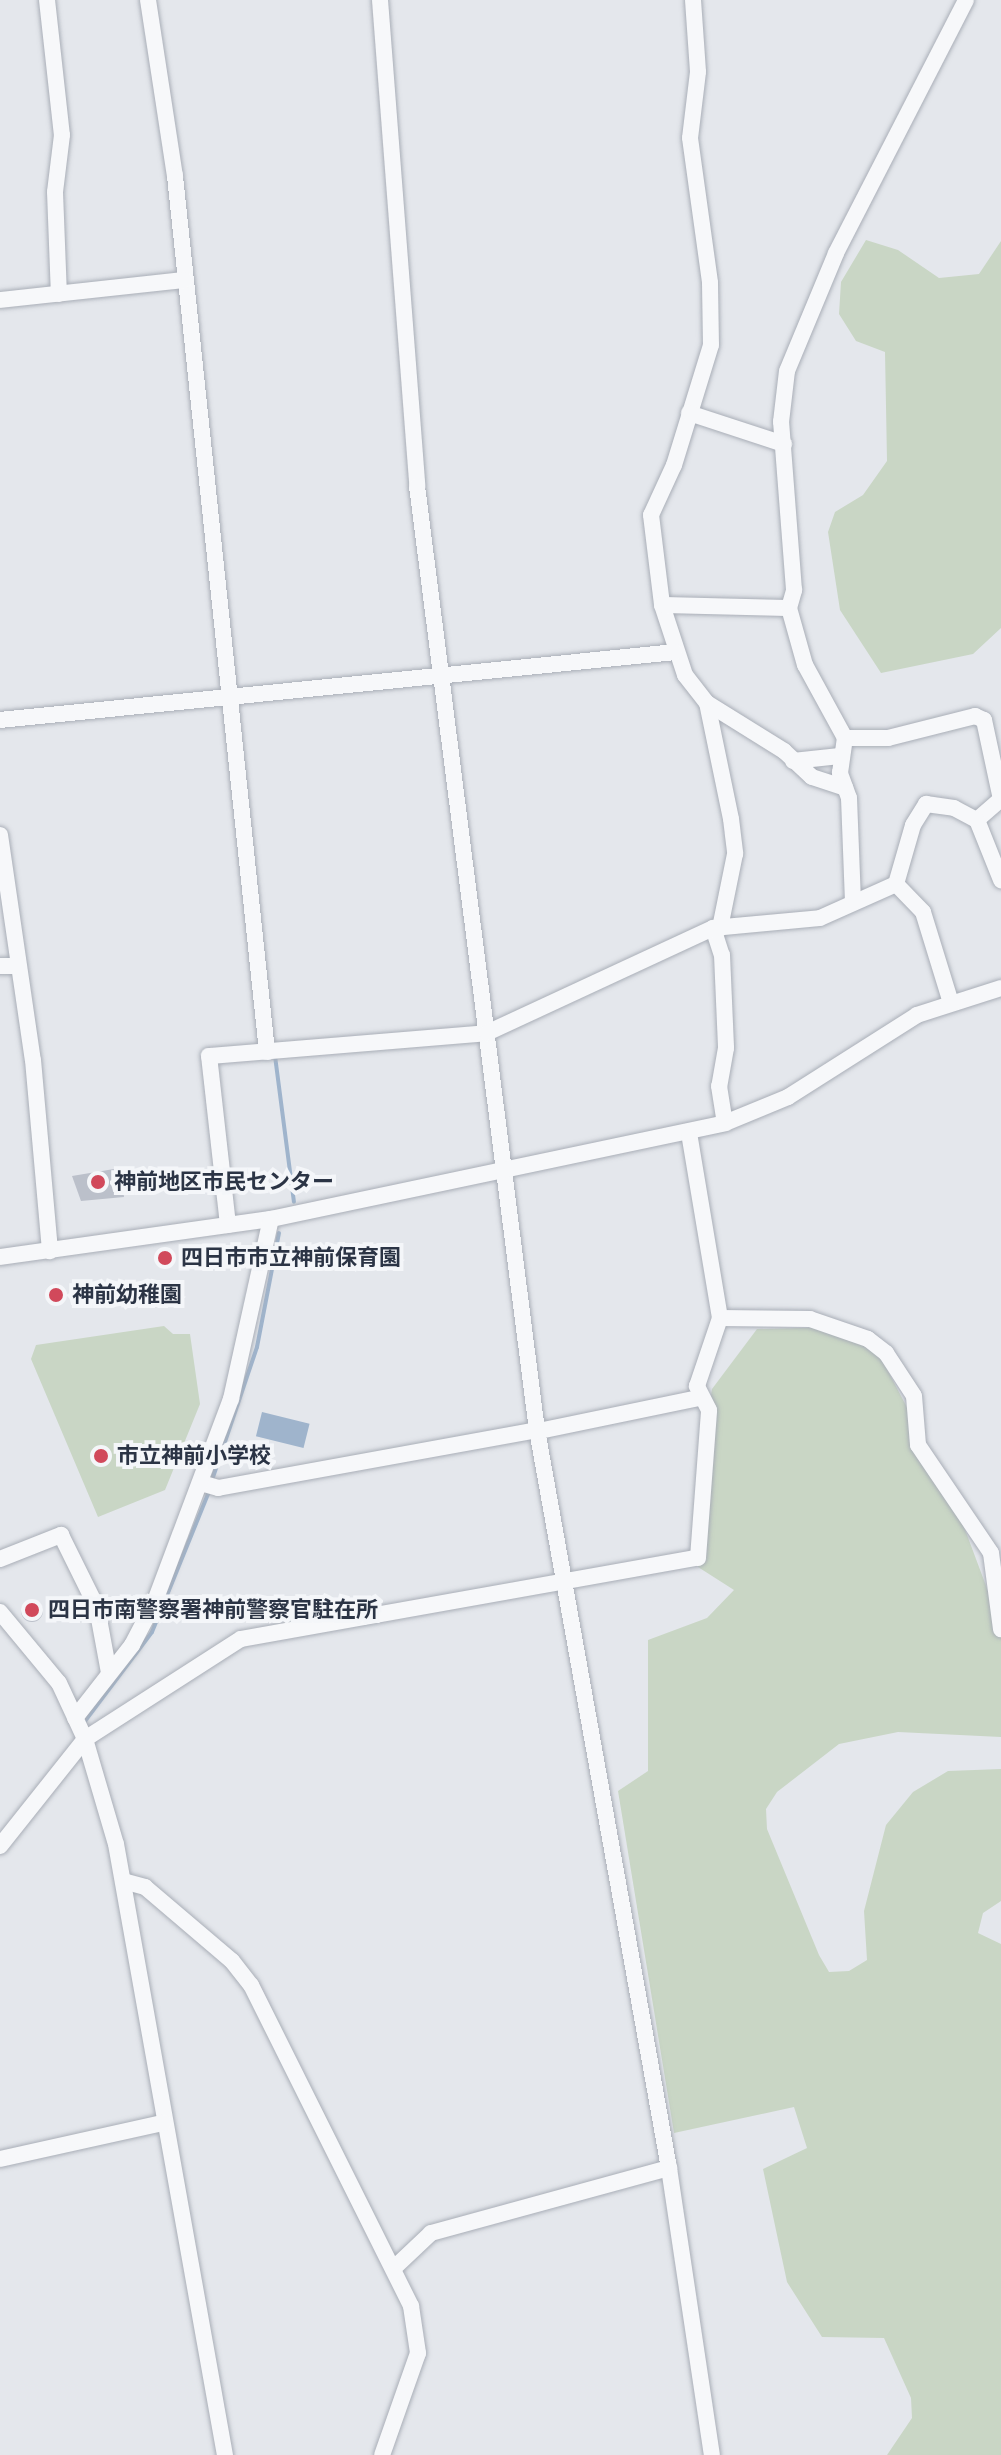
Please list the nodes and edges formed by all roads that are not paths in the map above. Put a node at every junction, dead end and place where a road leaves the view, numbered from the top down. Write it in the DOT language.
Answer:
graph roads {
  1 [pos="47,0"];
  2 [pos="148,0"];
  3 [pos="380,0"];
  4 [pos="693,0"];
  5 [pos="966,0"];
  6 [pos="185,280"];
  7 [pos="59,294"];
  8 [pos="0,300"];
  9 [pos="689,413"];
  10 [pos="784,444"];
  11 [pos="662,605"];
  12 [pos="789,608"];
  13 [pos="675,652"];
  14 [pos="443,676"];
  15 [pos="231,697"];
  16 [pos="707,703"];
  17 [pos="0,720"];
  18 [pos="845,738"];
  19 [pos="840,756"];
  20 [pos="793,761"];
  21 [pos="845,788"];
  22 [pos="977,820"];
  23 [pos="0,835"];
  24 [pos="1001,880"];
  25 [pos="896,884"];
  26 [pos="853,902"];
  27 [pos="716,928"];
  28 [pos="8,966"];
  29 [pos="1001,988"];
  30 [pos="950,1000"];
  31 [pos="487,1033"];
  32 [pos="273,1052"];
  33 [pos="725,1123"];
  34 [pos="689,1132"];
  35 [pos="503,1172"];
  36 [pos="271,1219"];
  37 [pos="228,1225"];
  38 [pos="50,1251"];
  39 [pos="0,1257"];
  40 [pos="720,1318"];
  41 [pos="699,1398"];
  42 [pos="538,1430"];
  43 [pos="207,1485"];
  44 [pos="0,1559"];
  45 [pos="564,1578"];
  46 [pos="0,1612"];
  47 [pos="1001,1629"];
  48 [pos="109,1673"];
  49 [pos="80,1728"];
  50 [pos="0,1846"];
  51 [pos="123,1881"];
  52 [pos="163,2123"];
  53 [pos="0,2159"];
  54 [pos="669,2168"];
  55 [pos="394,2268"];
  56 [pos="225,2455"];
  57 [pos="382,2455"];
  58 [pos="712,2455"];
  1 -- 7 [label="street"];
  2 -- 6 [label="street"];
  3 -- 14 [label="street"];
  4 -- 9 [label="street"];
  5 -- 10 [label="street"];
  6 -- 7 [label="street"];
  6 -- 15 [label="street"];
  7 -- 8 [label="street"];
  9 -- 10 [label="street"];
  9 -- 11 [label="street"];
  10 -- 12 [label="street"];
  11 -- 12 [label="street"];
  11 -- 13 [label="street"];
  12 -- 18 [label="street"];
  13 -- 14 [label="street"];
  13 -- 16 [label="street"];
  14 -- 15 [label="street"];
  14 -- 31 [label="street"];
  15 -- 17 [label="street"];
  15 -- 32 [label="street"];
  16 -- 20 [label="street"];
  16 -- 27 [label="street"];
  18 -- 19 [label="street"];
  18 -- 22 [label="street"];
  19 -- 20 [label="street"];
  19 -- 21 [label="street"];
  20 -- 21 [label="street"];
  21 -- 26 [label="street"];
  22 -- 24 [label="street"];
  22 -- 25 [label="street"];
  23 -- 28 [label="street"];
  25 -- 26 [label="street"];
  25 -- 30 [label="street"];
  26 -- 27 [label="street"];
  27 -- 31 [label="street"];
  27 -- 33 [label="street"];
  28 -- 38 [label="street"];
  29 -- 30 [label="street"];
  30 -- 33 [label="street"];
  31 -- 32 [label="street"];
  31 -- 35 [label="street"];
  32 -- 37 [label="street"];
  33 -- 34 [label="street"];
  34 -- 35 [label="street"];
  34 -- 40 [label="street"];
  35 -- 36 [label="street"];
  35 -- 42 [label="street"];
  36 -- 37 [label="street"];
  36 -- 43 [label="street"];
  37 -- 38 [label="street"];
  38 -- 39 [label="street"];
  40 -- 41 [label="street"];
  40 -- 47 [label="street"];
  41 -- 42 [label="street"];
  41 -- 45 [label="street"];
  42 -- 43 [label="street"];
  42 -- 45 [label="street"];
  43 -- 48 [label="street"];
  44 -- 48 [label="street"];
  45 -- 49 [label="street"];
  45 -- 54 [label="street"];
  46 -- 49 [label="street"];
  48 -- 49 [label="street"];
  49 -- 50 [label="street"];
  49 -- 51 [label="street"];
  51 -- 52 [label="street"];
  51 -- 55 [label="street"];
  52 -- 53 [label="street"];
  52 -- 56 [label="street"];
  54 -- 55 [label="street"];
  54 -- 58 [label="street"];
  55 -- 57 [label="street"];
}
